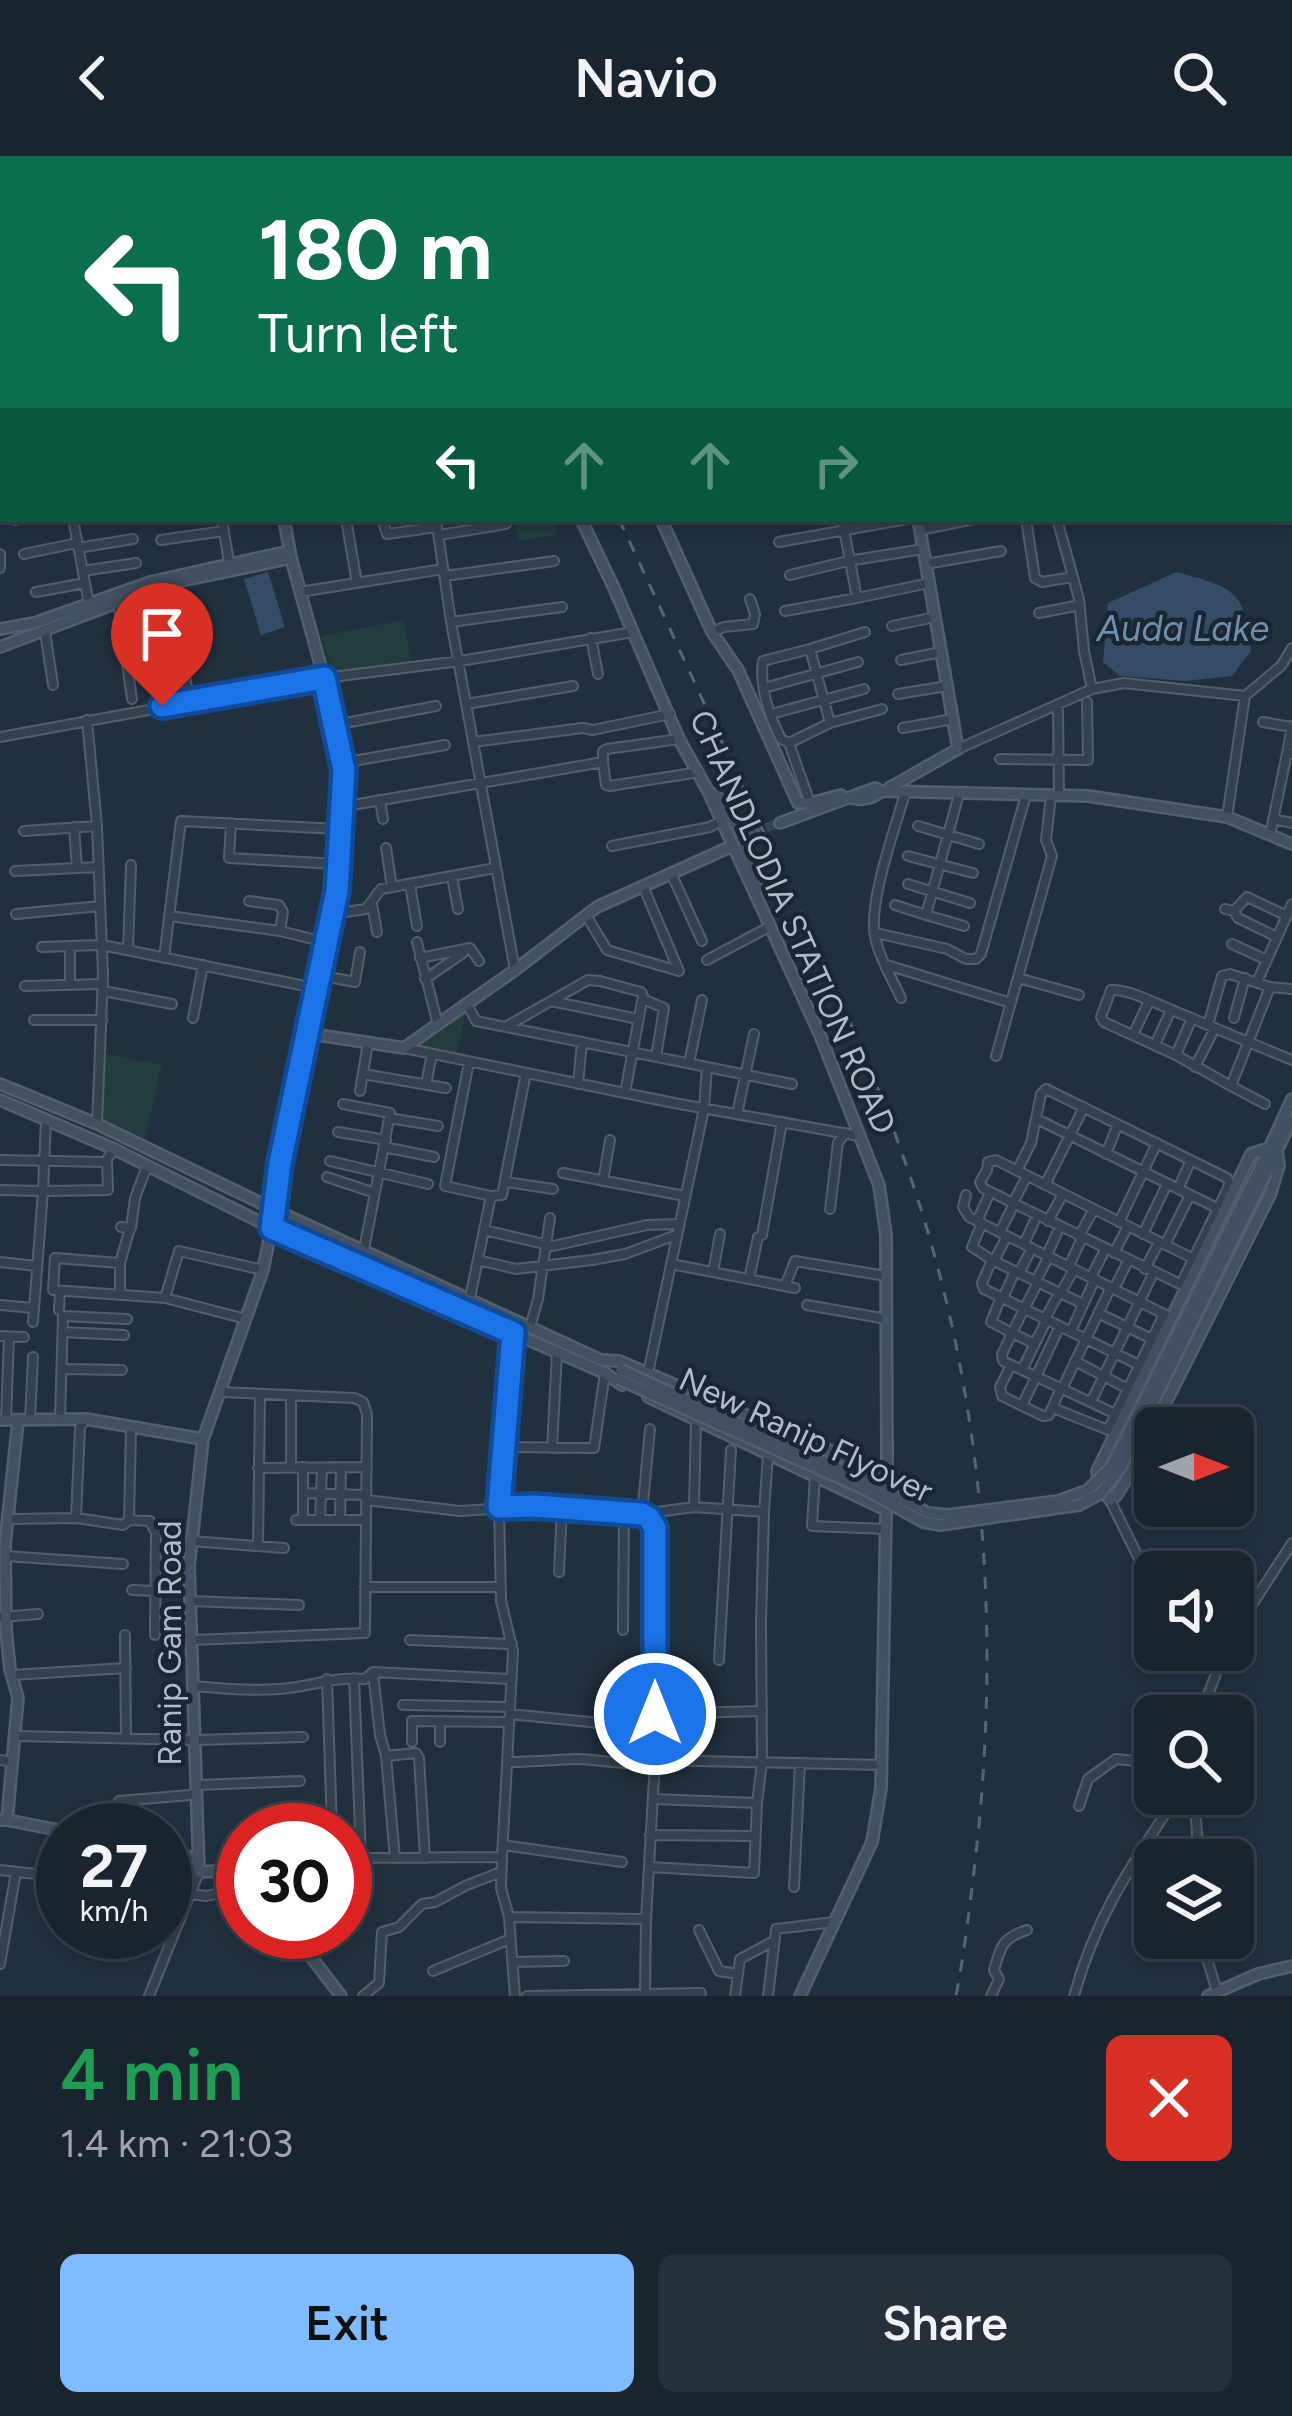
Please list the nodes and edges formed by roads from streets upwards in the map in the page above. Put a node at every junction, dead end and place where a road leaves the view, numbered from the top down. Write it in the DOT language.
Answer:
graph roads {
  1 [pos="74,522"];
  2 [pos="222,522"];
  3 [pos="285,522"];
  4 [pos="347,522"];
  5 [pos="382,522"];
  6 [pos="582,522"];
  7 [pos="663,522"];
  8 [pos="1026,522"];
  9 [pos="1058,522"];
  10 [pos="506,524"];
  11 [pos="843,524"];
  12 [pos="919,525"];
  13 [pos="437,527"];
  14 [pos="224,531"];
  15 [pos="133,539"];
  16 [pos="161,540"];
  17 [pos="779,542"];
  18 [pos="78,546"];
  19 [pos="923,549"];
  20 [pos="1001,551"];
  21 [pos="0,554"];
  22 [pos="24,554"];
  23 [pos="290,554"];
  24 [pos="554,561"];
  25 [pos="848,561"];
  26 [pos="229,562"];
  27 [pos="136,563"];
  28 [pos="926,563"];
  29 [pos="0,568"];
  30 [pos="82,572"];
  31 [pos="444,573"];
  32 [pos="790,574"];
  33 [pos="1073,577"];
  34 [pos="85,583"];
  35 [pos="357,583"];
  36 [pos="929,583"];
  37 [pos="167,584"];
  38 [pos="35,592"];
  39 [pos="300,592"];
  40 [pos="750,598"];
  41 [pos="856,598"];
  42 [pos="118,602"];
  43 [pos="89,604"];
  44 [pos="1080,605"];
  45 [pos="562,607"];
  46 [pos="785,611"];
  47 [pos="1039,613"];
  48 [pos="935,617"];
  49 [pos="451,622"];
  50 [pos="892,626"];
  51 [pos="0,629"];
  52 [pos="44,632"];
  53 [pos="633,632"];
  54 [pos="712,632"];
  55 [pos="865,632"];
  56 [pos="590,638"];
  57 [pos="0,647"];
  58 [pos="1292,648"];
  59 [pos="810,649"];
  60 [pos="941,652"];
  61 [pos="901,660"];
  62 [pos="460,662"];
  63 [pos="858,662"];
  64 [pos="598,674"];
  65 [pos="817,674"];
  66 [pos="324,678"];
  67 [pos="53,685"];
  68 [pos="573,686"];
  69 [pos="947,686"];
  70 [pos="764,688"];
  71 [pos="864,689"];
  72 [pos="1092,689"];
  73 [pos="898,694"];
  74 [pos="1245,696"];
  75 [pos="132,699"];
  76 [pos="824,699"];
  77 [pos="190,702"];
  78 [pos="1087,702"];
  79 [pos="466,704"];
  80 [pos="436,706"];
  81 [pos="882,709"];
  82 [pos="1058,710"];
  83 [pos="670,714"];
  84 [pos="771,714"];
  85 [pos="953,719"];
  86 [pos="87,720"];
  87 [pos="1263,722"];
  88 [pos="830,723"];
  89 [pos="334,725"];
  90 [pos="1292,726"];
  91 [pos="903,728"];
  92 [pos="0,737"];
  93 [pos="680,739"];
  94 [pos="472,742"];
  95 [pos="789,743"];
  96 [pos="445,745"];
  97 [pos="958,748"];
  98 [pos="1290,753"];
  99 [pos="1000,759"];
  100 [pos="1058,759"];
  101 [pos="603,762"];
  102 [pos="342,763"];
  103 [pos="699,772"];
  104 [pos="480,782"];
  105 [pos="1287,786"];
  106 [pos="907,790"];
  107 [pos="708,791"];
  108 [pos="883,791"];
  109 [pos="959,794"];
  110 [pos="1026,795"];
  111 [pos="1055,796"];
  112 [pos="852,798"];
  113 [pos="380,800"];
  114 [pos="810,803"];
  115 [pos="341,806"];
  116 [pos="1227,817"];
  117 [pos="383,818"];
  118 [pos="1274,819"];
  119 [pos="721,821"];
  120 [pos="231,823"];
  121 [pos="780,823"];
  122 [pos="1292,823"];
  123 [pos="97,826"];
  124 [pos="918,826"];
  125 [pos="74,827"];
  126 [pos="340,829"];
  127 [pos="24,831"];
  128 [pos="948,835"];
  129 [pos="1270,835"];
  130 [pos="980,844"];
  131 [pos="1292,844"];
  132 [pos="612,846"];
  133 [pos="732,846"];
  134 [pos="386,848"];
  135 [pos="908,856"];
  136 [pos="338,864"];
  137 [pos="940,864"];
  138 [pos="130,866"];
  139 [pos="99,867"];
  140 [pos="77,868"];
  141 [pos="495,868"];
  142 [pos="15,871"];
  143 [pos="671,873"];
  144 [pos="973,873"];
  145 [pos="452,877"];
  146 [pos="908,884"];
  147 [pos="410,885"];
  148 [pos="643,886"];
  149 [pos="392,887"];
  150 [pos="932,891"];
  151 [pos="755,895"];
  152 [pos="250,901"];
  153 [pos="371,903"];
  154 [pos="970,903"];
  155 [pos="1292,904"];
  156 [pos="895,905"];
  157 [pos="100,906"];
  158 [pos="458,909"];
  159 [pos="16,914"];
  160 [pos="332,914"];
  161 [pos="586,915"];
  162 [pos="926,915"];
  163 [pos="169,916"];
  164 [pos="1287,916"];
  165 [pos="417,926"];
  166 [pos="964,926"];
  167 [pos="769,927"];
  168 [pos="280,931"];
  169 [pos="377,932"];
  170 [pos="876,933"];
  171 [pos="1278,934"];
  172 [pos="1292,937"];
  173 [pos="702,941"];
  174 [pos="325,942"];
  175 [pos="417,942"];
  176 [pos="1232,944"];
  177 [pos="102,945"];
  178 [pos="70,946"];
  179 [pos="42,947"];
  180 [pos="470,948"];
  181 [pos="128,950"];
  182 [pos="361,952"];
  183 [pos="164,958"];
  184 [pos="420,958"];
  185 [pos="707,960"];
  186 [pos="1267,960"];
  187 [pos="479,961"];
  188 [pos="203,965"];
  189 [pos="886,965"];
  190 [pos="515,970"];
  191 [pos="1018,978"];
  192 [pos="1245,978"];
  193 [pos="425,980"];
  194 [pos="316,981"];
  195 [pos="1257,982"];
  196 [pos="70,985"];
  197 [pos="25,986"];
  198 [pos="1270,987"];
  199 [pos="103,988"];
  200 [pos="1292,988"];
  201 [pos="1079,994"];
  202 [pos="901,998"];
  203 [pos="643,999"];
  204 [pos="702,1000"];
  205 [pos="1149,1000"];
  206 [pos="550,1001"];
  207 [pos="1011,1003"];
  208 [pos="172,1004"];
  209 [pos="467,1004"];
  210 [pos="1171,1010"];
  211 [pos="193,1018"];
  212 [pos="1192,1018"];
  213 [pos="1234,1018"];
  214 [pos="638,1019"];
  215 [pos="34,1020"];
  216 [pos="102,1020"];
  217 [pos="438,1025"];
  218 [pos="1211,1026"];
  219 [pos="505,1027"];
  220 [pos="305,1033"];
  221 [pos="754,1034"];
  222 [pos="1133,1035"];
  223 [pos="368,1042"];
  224 [pos="582,1042"];
  225 [pos="1248,1042"];
  226 [pos="1155,1045"];
  227 [pos="404,1048"];
  228 [pos="633,1052"];
  229 [pos="432,1054"];
  230 [pos="1176,1055"];
  231 [pos="996,1056"];
  232 [pos="656,1057"];
  233 [pos="1292,1060"];
  234 [pos="470,1061"];
  235 [pos="689,1063"];
  236 [pos="707,1067"];
  237 [pos="1195,1067"];
  238 [pos="526,1073"];
  239 [pos="363,1074"];
  240 [pos="745,1074"];
  241 [pos="0,1084"];
  242 [pos="426,1084"];
  243 [pos="578,1084"];
  244 [pos="792,1084"];
  245 [pos="1231,1086"];
  246 [pos="446,1088"];
  247 [pos="360,1091"];
  248 [pos="625,1094"];
  249 [pos="0,1100"];
  250 [pos="1292,1100"];
  251 [pos="343,1104"];
  252 [pos="1265,1104"];
  253 [pos="1084,1107"];
  254 [pos="704,1108"];
  255 [pos="737,1114"];
  256 [pos="389,1118"];
  257 [pos="1037,1119"];
  258 [pos="1292,1119"];
  259 [pos="46,1120"];
  260 [pos="782,1122"];
  261 [pos="98,1124"];
  262 [pos="1118,1124"];
  263 [pos="438,1126"];
  264 [pos="338,1132"];
  265 [pos="844,1133"];
  266 [pos="861,1136"];
  267 [pos="1069,1136"];
  268 [pos="610,1140"];
  269 [pos="1157,1143"];
  270 [pos="385,1144"];
  271 [pos="114,1149"];
  272 [pos="1273,1149"];
  273 [pos="1106,1154"];
  274 [pos="434,1157"];
  275 [pos="0,1160"];
  276 [pos="107,1160"];
  277 [pos="1191,1160"];
  278 [pos="44,1161"];
  279 [pos="330,1161"];
  280 [pos="147,1166"];
  281 [pos="563,1173"];
  282 [pos="1022,1173"];
  283 [pos="1143,1173"];
  284 [pos="380,1174"];
  285 [pos="327,1177"];
  286 [pos="603,1181"];
  287 [pos="506,1182"];
  288 [pos="428,1184"];
  289 [pos="1167,1184"];
  290 [pos="1045,1185"];
  291 [pos="553,1189"];
  292 [pos="0,1190"];
  293 [pos="1178,1190"];
  294 [pos="43,1191"];
  295 [pos="375,1193"];
  296 [pos="1063,1194"];
  297 [pos="1190,1195"];
  298 [pos="491,1196"];
  299 [pos="686,1196"];
  300 [pos="966,1196"];
  301 [pos="988,1197"];
  302 [pos="1012,1206"];
  303 [pos="830,1209"];
  304 [pos="1094,1209"];
  305 [pos="275,1210"];
  306 [pos="1221,1210"];
  307 [pos="550,1218"];
  308 [pos="1048,1221"];
  309 [pos="979,1222"];
  310 [pos="1034,1222"];
  311 [pos="1124,1224"];
  312 [pos="272,1228"];
  313 [pos="484,1229"];
  314 [pos="678,1230"];
  315 [pos="1057,1233"];
  316 [pos="720,1234"];
  317 [pos="1004,1234"];
  318 [pos="1143,1234"];
  319 [pos="1080,1238"];
  320 [pos="1162,1243"];
  321 [pos="546,1244"];
  322 [pos="1028,1246"];
  323 [pos="364,1250"];
  324 [pos="1109,1253"];
  325 [pos="1047,1256"];
  326 [pos="993,1260"];
  327 [pos="478,1261"];
  328 [pos="1197,1261"];
  329 [pos="0,1262"];
  330 [pos="120,1263"];
  331 [pos="1127,1263"];
  332 [pos="671,1264"];
  333 [pos="36,1266"];
  334 [pos="541,1266"];
  335 [pos="1071,1268"];
  336 [pos="1145,1269"];
  337 [pos="263,1270"];
  338 [pos="713,1272"];
  339 [pos="1017,1272"];
  340 [pos="886,1276"];
  341 [pos="1093,1278"];
  342 [pos="1151,1278"];
  343 [pos="748,1279"];
  344 [pos="1037,1282"];
  345 [pos="1112,1288"];
  346 [pos="60,1291"];
  347 [pos="1060,1293"];
  348 [pos="119,1295"];
  349 [pos="165,1298"];
  350 [pos="470,1298"];
  351 [pos="1002,1298"];
  352 [pos="1140,1302"];
  353 [pos="1083,1304"];
  354 [pos="0,1305"];
  355 [pos="807,1305"];
  356 [pos="33,1308"];
  357 [pos="1024,1309"];
  358 [pos="59,1310"];
  359 [pos="1098,1313"];
  360 [pos="1168,1316"];
  361 [pos="127,1318"];
  362 [pos="246,1319"];
  363 [pos="886,1319"];
  364 [pos="1046,1319"];
  365 [pos="33,1322"];
  366 [pos="525,1324"];
  367 [pos="1060,1326"];
  368 [pos="1127,1327"];
  369 [pos="1070,1331"];
  370 [pos="63,1332"];
  371 [pos="513,1333"];
  372 [pos="1012,1333"];
  373 [pos="124,1334"];
  374 [pos="4,1336"];
  375 [pos="24,1337"];
  376 [pos="1086,1338"];
  377 [pos="1152,1339"];
  378 [pos="1035,1344"];
  379 [pos="557,1352"];
  380 [pos="1115,1353"];
  381 [pos="34,1357"];
  382 [pos="601,1360"];
  383 [pos="1075,1361"];
  384 [pos="1011,1365"];
  385 [pos="1139,1365"];
  386 [pos="62,1369"];
  387 [pos="122,1370"];
  388 [pos="1022,1370"];
  389 [pos="605,1373"];
  390 [pos="648,1373"];
  391 [pos="619,1375"];
  392 [pos="1035,1376"];
  393 [pos="1104,1376"];
  394 [pos="1061,1388"];
  395 [pos="1128,1389"];
  396 [pos="220,1392"];
  397 [pos="260,1394"];
  398 [pos="291,1395"];
  399 [pos="1090,1402"];
  400 [pos="1022,1406"];
  401 [pos="1053,1408"];
  402 [pos="1120,1416"];
  403 [pos="86,1419"];
  404 [pos="3,1420"];
  405 [pos="24,1420"];
  406 [pos="60,1420"];
  407 [pos="696,1420"];
  408 [pos="1081,1420"];
  409 [pos="130,1427"];
  410 [pos="650,1429"];
  411 [pos="202,1439"];
  412 [pos="504,1447"];
  413 [pos="820,1447"];
  414 [pos="552,1448"];
  415 [pos="731,1450"];
  416 [pos="768,1455"];
  417 [pos="291,1467"];
  418 [pos="303,1467"];
  419 [pos="322,1467"];
  420 [pos="341,1467"];
  421 [pos="367,1467"];
  422 [pos="258,1468"];
  423 [pos="887,1475"];
  424 [pos="815,1477"];
  425 [pos="303,1493"];
  426 [pos="322,1494"];
  427 [pos="341,1494"];
  428 [pos="366,1498"];
  429 [pos="1110,1500"];
  430 [pos="5,1506"];
  431 [pos="499,1507"];
  432 [pos="694,1507"];
  433 [pos="562,1508"];
  434 [pos="727,1509"];
  435 [pos="886,1510"];
  436 [pos="625,1512"];
  437 [pos="764,1512"];
  438 [pos="642,1514"];
  439 [pos="76,1518"];
  440 [pos="8,1520"];
  441 [pos="129,1520"];
  442 [pos="320,1520"];
  443 [pos="340,1520"];
  444 [pos="366,1520"];
  445 [pos="886,1529"];
  446 [pos="191,1540"];
  447 [pos="1292,1543"];
  448 [pos="258,1546"];
  449 [pos="284,1548"];
  450 [pos="3,1549"];
  451 [pos="1135,1551"];
  452 [pos="123,1564"];
  453 [pos="559,1572"];
  454 [pos="365,1586"];
  455 [pos="501,1587"];
  456 [pos="132,1590"];
  457 [pos="155,1591"];
  458 [pos="1254,1596"];
  459 [pos="190,1600"];
  460 [pos="299,1605"];
  461 [pos="38,1614"];
  462 [pos="3,1617"];
  463 [pos="623,1630"];
  464 [pos="125,1635"];
  465 [pos="154,1635"];
  466 [pos="192,1640"];
  467 [pos="410,1640"];
  468 [pos="512,1644"];
  469 [pos="718,1660"];
  470 [pos="126,1668"];
  471 [pos="7,1671"];
  472 [pos="373,1672"];
  473 [pos="353,1678"];
  474 [pos="327,1679"];
  475 [pos="512,1679"];
  476 [pos="194,1686"];
  477 [pos="403,1705"];
  478 [pos="762,1711"];
  479 [pos="510,1714"];
  480 [pos="655,1718"];
  481 [pos="440,1721"];
  482 [pos="15,1736"];
  483 [pos="303,1737"];
  484 [pos="126,1738"];
  485 [pos="196,1740"];
  486 [pos="412,1742"];
  487 [pos="440,1742"];
  488 [pos="386,1756"];
  489 [pos="0,1760"];
  490 [pos="655,1760"];
  491 [pos="1134,1760"];
  492 [pos="13,1762"];
  493 [pos="507,1762"];
  494 [pos="762,1762"];
  495 [pos="800,1763"];
  496 [pos="881,1765"];
  497 [pos="300,1781"];
  498 [pos="197,1788"];
  499 [pos="652,1799"];
  500 [pos="119,1801"];
  501 [pos="331,1803"];
  502 [pos="359,1803"];
  503 [pos="757,1803"];
  504 [pos="1079,1806"];
  505 [pos="1164,1815"];
  506 [pos="4,1820"];
  507 [pos="36,1826"];
  508 [pos="650,1834"];
  509 [pos="754,1836"];
  510 [pos="502,1845"];
  511 [pos="372,1857"];
  512 [pos="502,1857"];
  513 [pos="192,1858"];
  514 [pos="395,1858"];
  515 [pos="425,1858"];
  516 [pos="199,1859"];
  517 [pos="622,1862"];
  518 [pos="649,1867"];
  519 [pos="0,1870"];
  520 [pos="216,1871"];
  521 [pos="16,1872"];
  522 [pos="199,1872"];
  523 [pos="502,1872"];
  524 [pos="36,1874"];
  525 [pos="794,1887"];
  526 [pos="192,1890"];
  527 [pos="509,1917"];
  528 [pos="646,1919"];
  529 [pos="834,1922"];
  530 [pos="699,1930"];
  531 [pos="1027,1930"];
  532 [pos="510,1939"];
  533 [pos="773,1941"];
  534 [pos="164,1959"];
  535 [pos="313,1959"];
  536 [pos="1208,1959"];
  537 [pos="564,1961"];
  538 [pos="512,1963"];
  539 [pos="0,1964"];
  540 [pos="1292,1966"];
  541 [pos="433,1971"];
  542 [pos="738,1974"];
  543 [pos="701,1993"];
  544 [pos="1213,1993"];
  545 [pos="645,1994"];
  546 [pos="149,1996"];
  547 [pos="341,1996"];
  548 [pos="363,1996"];
  549 [pos="514,1996"];
  550 [pos="526,1996"];
  551 [pos="735,1996"];
  552 [pos="768,1996"];
  553 [pos="800,1996"];
  554 [pos="991,1996"];
  555 [pos="1073,1996"];
  1 -- 18 [label="street"];
  2 -- 14 [label="street"];
  3 -- 23 [label="street, Ranip Gam Road"];
  4 -- 35 [label="street"];
  5 -- 13 [label="street"];
  6 -- 53 [label="street, CHANDLODIA STATION ROAD"];
  7 -- 54 [label="street"];
  8 -- 33 [label="street"];
  9 -- 33 [label="street"];
  10 -- 13 [label="street"];
  11 -- 17 [label="street"];
  11 -- 25 [label="street"];
  12 -- 19 [label="street"];
  13 -- 31 [label="street"];
  14 -- 16 [label="street"];
  14 -- 26 [label="street"];
  15 -- 18 [label="street"];
  18 -- 22 [label="street"];
  18 -- 30 [label="street"];
  19 -- 25 [label="street"];
  19 -- 28 [label="street"];
  20 -- 28 [label="street"];
  21 -- 29 [label="street"];
  23 -- 26 [label="street"];
  23 -- 37 [label="street"];
  23 -- 39 [label="street, Ranip Gam Road"];
  24 -- 31 [label="street"];
  25 -- 32 [label="street"];
  25 -- 41 [label="street"];
  26 -- 43 [label="street"];
  27 -- 30 [label="street"];
  28 -- 36 [label="street"];
  30 -- 34 [label="street"];
  31 -- 35 [label="street"];
  31 -- 49 [label="street"];
  33 -- 44 [label="street"];
  34 -- 38 [label="street"];
  34 -- 43 [label="street"];
  35 -- 39 [label="street"];
  36 -- 41 [label="street"];
  36 -- 48 [label="street"];
  37 -- 42 [label="street"];
  37 -- 77 [label="street"];
  39 -- 66 [label="street, Ranip Gam Road"];
  40 -- 54 [label="street"];
  41 -- 46 [label="street"];
  42 -- 52 [label="street"];
  42 -- 75 [label="street"];
  43 -- 51 [label="street"];
  44 -- 47 [label="street"];
  44 -- 72 [label="street"];
  45 -- 49 [label="street"];
  48 -- 50 [label="street"];
  48 -- 60 [label="street"];
  49 -- 62 [label="street"];
  52 -- 57 [label="street"];
  52 -- 67 [label="street"];
  53 -- 56 [label="street"];
  53 -- 83 [label="street, CHANDLODIA STATION ROAD"];
  54 -- 114 [label="street"];
  55 -- 59 [label="street"];
  56 -- 62 [label="street"];
  56 -- 64 [label="street"];
  58 -- 74 [label="street"];
  59 -- 65 [label="street"];
  59 -- 70 [label="street"];
  60 -- 61 [label="street"];
  60 -- 69 [label="street"];
  62 -- 66 [label="street"];
  62 -- 79 [label="street"];
  63 -- 65 [label="street"];
  65 -- 70 [label="street"];
  65 -- 76 [label="street"];
  66 -- 77 [label="street"];
  66 -- 89 [label="street, Ranip Gam Road"];
  68 -- 79 [label="street"];
  69 -- 73 [label="street"];
  69 -- 85 [label="street"];
  70 -- 84 [label="street"];
  71 -- 76 [label="street"];
  72 -- 74 [label="street"];
  72 -- 97 [label="street"];
  74 -- 116 [label="street"];
  76 -- 84 [label="street"];
  76 -- 88 [label="street"];
  77 -- 86 [label="street"];
  78 -- 100 [label="street"];
  79 -- 94 [label="street"];
  80 -- 89 [label="street"];
  81 -- 88 [label="street"];
  82 -- 100 [label="street"];
  83 -- 93 [label="street, CHANDLODIA STATION ROAD"];
  83 -- 94 [label="street"];
  84 -- 95 [label="street"];
  85 -- 91 [label="street"];
  85 -- 97 [label="street"];
  86 -- 92 [label="street"];
  86 -- 123 [label="street"];
  87 -- 90 [label="street"];
  88 -- 95 [label="street"];
  89 -- 102 [label="street, Ranip Gam Road"];
  90 -- 98 [label="street"];
  93 -- 101 [label="street"];
  93 -- 103 [label="street, CHANDLODIA STATION ROAD"];
  94 -- 104 [label="street"];
  95 -- 114 [label="street"];
  96 -- 102 [label="street"];
  97 -- 108 [label="street"];
  98 -- 105 [label="street"];
  99 -- 100 [label="street"];
  100 -- 111 [label="street"];
  101 -- 103 [label="street"];
  101 -- 104 [label="street"];
  102 -- 115 [label="street, Ranip Gam Road"];
  103 -- 107 [label="street, CHANDLODIA STATION ROAD"];
  104 -- 113 [label="street"];
  104 -- 141 [label="street"];
  105 -- 118 [label="street"];
  106 -- 108 [label="street"];
  106 -- 109 [label="street"];
  106 -- 170 [label="street"];
  107 -- 119 [label="street, CHANDLODIA STATION ROAD"];
  107 -- 151 [label="street"];
  108 -- 112 [label="street"];
  109 -- 110 [label="street"];
  109 -- 128 [label="street"];
  110 -- 111 [label="street"];
  110 -- 170 [label="street"];
  111 -- 116 [label="street"];
  111 -- 191 [label="street"];
  112 -- 114 [label="street"];
  112 -- 121 [label="street"];
  113 -- 115 [label="street"];
  113 -- 117 [label="street"];
  115 -- 126 [label="street, Ranip Gam Road"];
  116 -- 129 [label="street"];
  118 -- 122 [label="street"];
  118 -- 129 [label="street"];
  119 -- 132 [label="street"];
  119 -- 133 [label="street, CHANDLODIA STATION ROAD"];
  120 -- 126 [label="street"];
  120 -- 136 [label="street"];
  120 -- 163 [label="street"];
  123 -- 125 [label="street"];
  123 -- 139 [label="street"];
  124 -- 128 [label="street"];
  125 -- 127 [label="street"];
  125 -- 140 [label="street"];
  126 -- 136 [label="street, Ranip Gam Road"];
  128 -- 130 [label="street"];
  128 -- 137 [label="street"];
  129 -- 131 [label="street"];
  133 -- 143 [label="street"];
  133 -- 151 [label="street, CHANDLODIA STATION ROAD"];
  134 -- 149 [label="street"];
  135 -- 137 [label="street"];
  136 -- 160 [label="street, Ranip Gam Road"];
  137 -- 144 [label="street"];
  137 -- 150 [label="street"];
  138 -- 181 [label="street"];
  139 -- 140 [label="street"];
  139 -- 157 [label="street"];
  140 -- 142 [label="street"];
  141 -- 145 [label="street"];
  141 -- 190 [label="street"];
  143 -- 148 [label="street"];
  143 -- 173 [label="street"];
  145 -- 147 [label="street"];
  145 -- 158 [label="street"];
  146 -- 150 [label="street"];
  147 -- 149 [label="street"];
  147 -- 165 [label="street"];
  148 -- 161 [label="street"];
  148 -- 161 [label="street"];
  149 -- 153 [label="street"];
  150 -- 154 [label="street"];
  150 -- 162 [label="street"];
  151 -- 167 [label="street, CHANDLODIA STATION ROAD"];
  152 -- 168 [label="street"];
  153 -- 160 [label="street"];
  153 -- 169 [label="street"];
  155 -- 164 [label="street"];
  156 -- 162 [label="street"];
  157 -- 159 [label="street"];
  157 -- 177 [label="street"];
  160 -- 174 [label="street, Ranip Gam Road"];
  161 -- 190 [label="street"];
  162 -- 166 [label="street"];
  163 -- 168 [label="street"];
  163 -- 183 [label="street"];
  164 -- 171 [label="street"];
  164 -- 171 [label="street"];
  167 -- 185 [label="street"];
  167 -- 266 [label="street, CHANDLODIA STATION ROAD"];
  168 -- 174 [label="street"];
  170 -- 189 [label="street"];
  171 -- 172 [label="street"];
  171 -- 186 [label="street"];
  174 -- 194 [label="street, Ranip Gam Road"];
  175 -- 184 [label="street"];
  176 -- 186 [label="street"];
  177 -- 178 [label="street"];
  177 -- 181 [label="street"];
  177 -- 199 [label="street"];
  178 -- 179 [label="street"];
  178 -- 196 [label="street"];
  180 -- 184 [label="street"];
  180 -- 187 [label="street"];
  180 -- 193 [label="street"];
  181 -- 183 [label="street"];
  182 -- 194 [label="street"];
  183 -- 188 [label="street"];
  184 -- 193 [label="street"];
  186 -- 195 [label="street"];
  188 -- 194 [label="street"];
  188 -- 211 [label="street"];
  189 -- 202 [label="street"];
  189 -- 207 [label="street"];
  190 -- 209 [label="street"];
  191 -- 201 [label="street"];
  191 -- 207 [label="street"];
  192 -- 195 [label="street"];
  192 -- 213 [label="street"];
  192 -- 218 [label="street"];
  193 -- 217 [label="street"];
  194 -- 220 [label="street, Ranip Gam Road"];
  195 -- 198 [label="street"];
  196 -- 197 [label="street"];
  196 -- 199 [label="street"];
  198 -- 200 [label="street"];
  198 -- 225 [label="street"];
  199 -- 208 [label="street"];
  199 -- 216 [label="street"];
  203 -- 206 [label="street"];
  203 -- 214 [label="street"];
  203 -- 232 [label="street"];
  204 -- 235 [label="street"];
  205 -- 210 [label="street"];
  205 -- 222 [label="street"];
  205 -- 222 [label="street"];
  206 -- 214 [label="street"];
  206 -- 219 [label="street"];
  207 -- 231 [label="street"];
  209 -- 217 [label="street"];
  209 -- 219 [label="street"];
  210 -- 212 [label="street"];
  210 -- 226 [label="street"];
  212 -- 218 [label="street"];
  212 -- 230 [label="street"];
  214 -- 228 [label="street"];
  215 -- 216 [label="street"];
  216 -- 261 [label="street"];
  217 -- 227 [label="street"];
  218 -- 225 [label="street"];
  218 -- 237 [label="street"];
  219 -- 224 [label="street"];
  220 -- 223 [label="street"];
  220 -- 305 [label="street, Ranip Gam Road"];
  221 -- 240 [label="street"];
  222 -- 226 [label="street"];
  223 -- 227 [label="street"];
  223 -- 239 [label="street"];
  224 -- 228 [label="street"];
  224 -- 243 [label="street"];
  225 -- 233 [label="street"];
  225 -- 245 [label="street"];
  226 -- 230 [label="street"];
  227 -- 229 [label="street"];
  228 -- 232 [label="street"];
  228 -- 248 [label="street"];
  229 -- 234 [label="street"];
  229 -- 242 [label="street"];
  230 -- 237 [label="street"];
  232 -- 235 [label="street"];
  234 -- 238 [label="street"];
  234 -- 298 [label="street"];
  235 -- 236 [label="street"];
  236 -- 240 [label="street"];
  236 -- 254 [label="street"];
  237 -- 245 [label="street"];
  238 -- 243 [label="street"];
  238 -- 287 [label="street"];
  239 -- 242 [label="street"];
  239 -- 247 [label="street"];
  240 -- 244 [label="street"];
  240 -- 255 [label="street"];
  241 -- 261 [label="street"];
  242 -- 246 [label="street"];
  243 -- 248 [label="street"];
  245 -- 252 [label="street"];
  248 -- 254 [label="street"];
  249 -- 259 [label="street"];
  250 -- 272 [label="street"];
  251 -- 256 [label="street"];
  253 -- 257 [label="street"];
  253 -- 262 [label="street"];
  253 -- 267 [label="street"];
  254 -- 255 [label="street"];
  254 -- 299 [label="street"];
  255 -- 260 [label="street"];
  256 -- 263 [label="street"];
  256 -- 270 [label="street"];
  257 -- 267 [label="street"];
  257 -- 282 [label="street"];
  258 -- 272 [label="street"];
  259 -- 271 [label="street"];
  259 -- 278 [label="street"];
  260 -- 265 [label="street"];
  260 -- 343 [label="street"];
  261 -- 305 [label="street"];
  262 -- 269 [label="street"];
  262 -- 273 [label="street"];
  264 -- 270 [label="street"];
  265 -- 266 [label="street"];
  265 -- 303 [label="street"];
  266 -- 340 [label="street, CHANDLODIA STATION ROAD"];
  267 -- 273 [label="street"];
  267 -- 290 [label="street"];
  268 -- 286 [label="street"];
  269 -- 277 [label="street"];
  269 -- 283 [label="street"];
  270 -- 274 [label="street"];
  270 -- 284 [label="street"];
  271 -- 276 [label="street"];
  271 -- 280 [label="street"];
  272 -- 306 [label="street"];
  272 -- 391 [label="street, New Ranip Flyover, bridge"];
  272 -- 429 [label="street"];
  273 -- 283 [label="street"];
  275 -- 278 [label="street"];
  276 -- 278 [label="street"];
  276 -- 294 [label="street"];
  277 -- 293 [label="street"];
  277 -- 306 [label="street"];
  278 -- 294 [label="street"];
  279 -- 284 [label="street"];
  280 -- 312 [label="street"];
  280 -- 330 [label="street"];
  281 -- 286 [label="street"];
  282 -- 290 [label="street"];
  282 -- 302 [label="street"];
  282 -- 302 [label="street"];
  283 -- 289 [label="street"];
  283 -- 311 [label="street"];
  284 -- 288 [label="street"];
  284 -- 295 [label="street"];
  285 -- 295 [label="street"];
  286 -- 299 [label="street"];
  287 -- 291 [label="street"];
  287 -- 298 [label="street"];
  289 -- 293 [label="street"];
  289 -- 318 [label="street"];
  290 -- 296 [label="street"];
  292 -- 294 [label="street"];
  293 -- 297 [label="street"];
  294 -- 333 [label="street"];
  295 -- 323 [label="street"];
  296 -- 304 [label="street"];
  296 -- 308 [label="street"];
  297 -- 306 [label="street"];
  297 -- 320 [label="street"];
  298 -- 313 [label="street"];
  299 -- 314 [label="street"];
  300 -- 309 [label="street"];
  301 -- 309 [label="street"];
  302 -- 308 [label="street"];
  302 -- 317 [label="street"];
  304 -- 311 [label="street"];
  304 -- 319 [label="street"];
  305 -- 312 [label="street, Ranip Gam Road"];
  305 -- 323 [label="street"];
  306 -- 328 [label="street"];
  307 -- 321 [label="street"];
  308 -- 319 [label="street"];
  309 -- 317 [label="street"];
  309 -- 326 [label="street"];
  310 -- 322 [label="street"];
  311 -- 318 [label="street"];
  311 -- 324 [label="street"];
  312 -- 337 [label="street, Ranip Gam Road"];
  312 -- 371 [label="street"];
  313 -- 321 [label="street"];
  313 -- 327 [label="street"];
  314 -- 321 [label="street"];
  314 -- 332 [label="street"];
  314 -- 334 [label="street"];
  315 -- 325 [label="street"];
  316 -- 338 [label="street"];
  317 -- 322 [label="street"];
  317 -- 326 [label="street"];
  318 -- 320 [label="street"];
  319 -- 324 [label="street"];
  319 -- 335 [label="street"];
  320 -- 328 [label="street"];
  320 -- 336 [label="street"];
  321 -- 334 [label="street"];
  322 -- 325 [label="street"];
  322 -- 339 [label="street"];
  323 -- 350 [label="street"];
  324 -- 336 [label="street"];
  324 -- 341 [label="street"];
  325 -- 335 [label="street"];
  325 -- 344 [label="street"];
  326 -- 339 [label="street"];
  326 -- 351 [label="street"];
  327 -- 334 [label="street"];
  327 -- 350 [label="street"];
  328 -- 336 [label="street"];
  328 -- 360 [label="street"];
  329 -- 333 [label="street"];
  330 -- 346 [label="street"];
  330 -- 348 [label="street"];
  331 -- 345 [label="street"];
  332 -- 338 [label="street"];
  332 -- 390 [label="street"];
  333 -- 356 [label="street"];
  334 -- 366 [label="street"];
  335 -- 341 [label="street"];
  335 -- 347 [label="street"];
  337 -- 349 [label="street"];
  337 -- 362 [label="street, Ranip Gam Road"];
  338 -- 343 [label="street"];
  339 -- 344 [label="street"];
  339 -- 351 [label="street"];
  340 -- 343 [label="street"];
  340 -- 363 [label="street, CHANDLODIA STATION ROAD"];
  341 -- 345 [label="street"];
  341 -- 353 [label="street"];
  342 -- 352 [label="street"];
  344 -- 347 [label="street"];
  344 -- 357 [label="street"];
  345 -- 352 [label="street"];
  345 -- 359 [label="street"];
  346 -- 348 [label="street"];
  346 -- 358 [label="street"];
  347 -- 353 [label="street"];
  347 -- 364 [label="street"];
  348 -- 349 [label="street"];
  349 -- 362 [label="street"];
  350 -- 366 [label="street"];
  351 -- 357 [label="street"];
  351 -- 372 [label="street"];
  352 -- 360 [label="street"];
  352 -- 368 [label="street"];
  353 -- 369 [label="street"];
  354 -- 356 [label="street"];
  355 -- 363 [label="street"];
  356 -- 365 [label="street"];
  357 -- 364 [label="street"];
  357 -- 372 [label="street"];
  359 -- 368 [label="street"];
  359 -- 376 [label="street"];
  360 -- 377 [label="street"];
  360 -- 402 [label="street"];
  361 -- 370 [label="street"];
  362 -- 396 [label="street, Ranip Gam Road"];
  363 -- 423 [label="street, CHANDLODIA STATION ROAD"];
  364 -- 367 [label="street"];
  364 -- 378 [label="street"];
  366 -- 371 [label="street"];
  366 -- 382 [label="street"];
  367 -- 369 [label="street"];
  367 -- 392 [label="street"];
  368 -- 377 [label="street"];
  368 -- 380 [label="street"];
  369 -- 376 [label="street"];
  370 -- 373 [label="street"];
  370 -- 386 [label="street"];
  371 -- 379 [label="street"];
  371 -- 412 [label="street"];
  372 -- 378 [label="street"];
  372 -- 384 [label="street"];
  374 -- 375 [label="street"];
  374 -- 404 [label="street"];
  376 -- 380 [label="street"];
  376 -- 383 [label="street"];
  377 -- 385 [label="street"];
  378 -- 388 [label="street"];
  379 -- 389 [label="street"];
  379 -- 414 [label="street"];
  380 -- 385 [label="street"];
  380 -- 393 [label="street"];
  381 -- 405 [label="street"];
  382 -- 390 [label="street"];
  382 -- 391 [label="street, New Ranip Flyover"];
  383 -- 393 [label="street"];
  383 -- 394 [label="street"];
  384 -- 388 [label="street"];
  384 -- 400 [label="street"];
  385 -- 395 [label="street"];
  386 -- 387 [label="street"];
  386 -- 406 [label="street"];
  388 -- 392 [label="street"];
  389 -- 391 [label="street, New Ranip Flyover"];
  389 -- 407 [label="street"];
  389 -- 414 [label="street"];
  390 -- 413 [label="street"];
  392 -- 394 [label="street"];
  392 -- 400 [label="street"];
  393 -- 395 [label="street"];
  393 -- 399 [label="street"];
  394 -- 399 [label="street"];
  394 -- 401 [label="street"];
  395 -- 402 [label="street"];
  396 -- 397 [label="street"];
  396 -- 411 [label="street, Ranip Gam Road"];
  397 -- 398 [label="street"];
  397 -- 422 [label="street"];
  398 -- 417 [label="street"];
  398 -- 421 [label="street"];
  399 -- 402 [label="street"];
  399 -- 408 [label="street"];
  400 -- 401 [label="street"];
  401 -- 408 [label="street"];
  402 -- 408 [label="street"];
  402 -- 429 [label="street"];
  403 -- 406 [label="street"];
  403 -- 409 [label="street"];
  403 -- 439 [label="street"];
  404 -- 405 [label="street"];
  405 -- 406 [label="street"];
  405 -- 430 [label="street"];
  407 -- 416 [label="street"];
  407 -- 432 [label="street"];
  409 -- 411 [label="street"];
  409 -- 441 [label="street"];
  410 -- 438 [label="street"];
  411 -- 446 [label="street, Ranip Gam Road"];
  412 -- 414 [label="street"];
  412 -- 431 [label="street"];
  413 -- 423 [label="street"];
  413 -- 424 [label="street"];
  415 -- 434 [label="street"];
  416 -- 424 [label="street"];
  416 -- 437 [label="street"];
  417 -- 418 [label="street"];
  417 -- 422 [label="street"];
  418 -- 419 [label="street"];
  418 -- 425 [label="street"];
  419 -- 420 [label="street"];
  419 -- 426 [label="street"];
  420 -- 421 [label="street"];
  420 -- 427 [label="street"];
  421 -- 428 [label="street"];
  422 -- 448 [label="street"];
  423 -- 435 [label="street, CHANDLODIA STATION ROAD"];
  424 -- 435 [label="street"];
  424 -- 445 [label="street"];
  425 -- 426 [label="street"];
  425 -- 442 [label="street"];
  426 -- 427 [label="street"];
  426 -- 442 [label="street"];
  427 -- 428 [label="street"];
  427 -- 443 [label="street"];
  428 -- 431 [label="street"];
  428 -- 444 [label="street"];
  429 -- 451 [label="street"];
  430 -- 440 [label="street"];
  431 -- 433 [label="street"];
  431 -- 455 [label="street"];
  432 -- 434 [label="street"];
  432 -- 438 [label="street"];
  433 -- 436 [label="street"];
  433 -- 453 [label="street"];
  434 -- 437 [label="street"];
  434 -- 469 [label="street"];
  435 -- 445 [label="street, CHANDLODIA STATION ROAD"];
  436 -- 438 [label="street"];
  436 -- 463 [label="street"];
  437 -- 478 [label="street"];
  438 -- 480 [label="street"];
  439 -- 440 [label="street"];
  439 -- 441 [label="street"];
  440 -- 450 [label="street"];
  441 -- 457 [label="street"];
  442 -- 443 [label="street"];
  443 -- 444 [label="street"];
  444 -- 454 [label="street"];
  445 -- 496 [label="street, CHANDLODIA STATION ROAD"];
  446 -- 448 [label="street"];
  446 -- 459 [label="street, Ranip Gam Road"];
  447 -- 458 [label="street"];
  448 -- 449 [label="street"];
  450 -- 452 [label="street"];
  450 -- 462 [label="street"];
  454 -- 455 [label="street"];
  454 -- 466 [label="street"];
  455 -- 468 [label="street"];
  456 -- 457 [label="street"];
  457 -- 465 [label="street"];
  459 -- 460 [label="street"];
  459 -- 466 [label="street, Ranip Gam Road"];
  461 -- 462 [label="street"];
  462 -- 471 [label="street"];
  464 -- 470 [label="street"];
  466 -- 476 [label="street, Ranip Gam Road"];
  467 -- 468 [label="street"];
  468 -- 475 [label="street"];
  470 -- 471 [label="street"];
  470 -- 484 [label="street"];
  471 -- 482 [label="street"];
  472 -- 473 [label="street"];
  472 -- 475 [label="street"];
  472 -- 488 [label="street"];
  473 -- 474 [label="street"];
  473 -- 502 [label="street"];
  474 -- 476 [label="street"];
  474 -- 501 [label="street"];
  475 -- 479 [label="street"];
  476 -- 485 [label="street, Ranip Gam Road"];
  477 -- 479 [label="street"];
  478 -- 480 [label="street"];
  478 -- 494 [label="street"];
  479 -- 480 [label="street"];
  479 -- 481 [label="street"];
  479 -- 493 [label="street"];
  480 -- 490 [label="street"];
  481 -- 486 [label="street"];
  481 -- 487 [label="street"];
  482 -- 484 [label="street"];
  482 -- 492 [label="street"];
  483 -- 485 [label="street"];
  484 -- 485 [label="street"];
  485 -- 498 [label="street, Ranip Gam Road"];
  488 -- 514 [label="street"];
  488 -- 515 [label="street"];
  489 -- 492 [label="street"];
  490 -- 493 [label="street"];
  490 -- 494 [label="street"];
  490 -- 499 [label="street"];
  491 -- 504 [label="street"];
  492 -- 506 [label="street"];
  493 -- 510 [label="street"];
  494 -- 495 [label="street"];
  494 -- 503 [label="street"];
  495 -- 496 [label="street"];
  495 -- 525 [label="street"];
  496 -- 529 [label="street, CHANDLODIA STATION ROAD"];
  497 -- 498 [label="street"];
  498 -- 500 [label="street"];
  498 -- 516 [label="street, Ranip Gam Road"];
  499 -- 503 [label="street"];
  499 -- 508 [label="street"];
  503 -- 509 [label="street"];
  505 -- 555 [label="street"];
  506 -- 507 [label="street"];
  508 -- 509 [label="street"];
  508 -- 518 [label="street"];
  509 -- 518 [label="street"];
  510 -- 512 [label="street"];
  510 -- 517 [label="street"];
  511 -- 514 [label="street"];
  512 -- 515 [label="street"];
  512 -- 523 [label="street"];
  513 -- 516 [label="street"];
  514 -- 515 [label="street"];
  516 -- 522 [label="street, Ranip Gam Road"];
  518 -- 528 [label="street"];
  519 -- 521 [label="street"];
  520 -- 522 [label="street"];
  521 -- 524 [label="street"];
  521 -- 539 [label="street"];
  522 -- 526 [label="street"];
  523 -- 527 [label="street"];
  523 -- 548 [label="street"];
  527 -- 528 [label="street"];
  527 -- 532 [label="street"];
  528 -- 545 [label="street"];
  529 -- 533 [label="street"];
  529 -- 553 [label="street, CHANDLODIA STATION ROAD"];
  530 -- 542 [label="street"];
  531 -- 554 [label="street"];
  532 -- 538 [label="street"];
  532 -- 541 [label="street"];
  533 -- 542 [label="street"];
  533 -- 552 [label="street"];
  534 -- 546 [label="street"];
  535 -- 547 [label="street"];
  536 -- 544 [label="street"];
  537 -- 538 [label="street"];
  538 -- 549 [label="street"];
  540 -- 544 [label="street"];
  542 -- 551 [label="street"];
  543 -- 545 [label="street"];
  545 -- 550 [label="street"];
}
